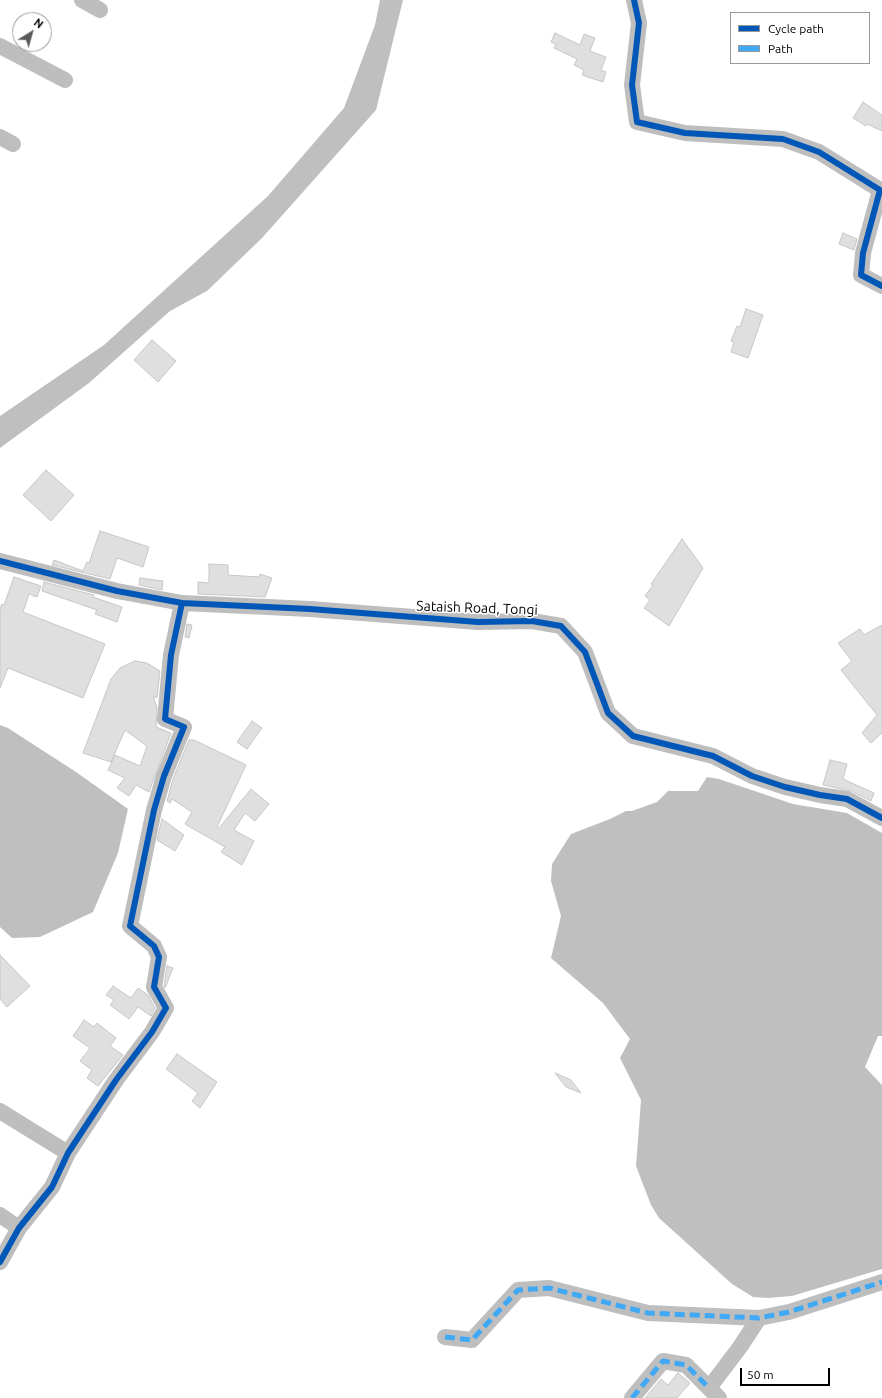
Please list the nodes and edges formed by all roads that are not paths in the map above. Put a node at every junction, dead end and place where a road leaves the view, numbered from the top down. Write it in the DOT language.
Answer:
graph roads {
  1 [pos="82,0"];
  2 [pos="634,0"];
  3 [pos="100,10"];
  4 [pos="0,46"];
  5 [pos="65,80"];
  6 [pos="881,187"];
  7 [pos="882,286"];
  8 [pos="0,561"];
  9 [pos="182,603"];
  10 [pos="882,818"];
  11 [pos="0,1111"];
  12 [pos="68,1152"];
  13 [pos="0,1215"];
  14 [pos="19,1228"];
  15 [pos="0,1262"];
  16 [pos="882,1282"];
  17 [pos="759,1318"];
  18 [pos="445,1337"];
  19 [pos="714,1393"];
  20 [pos="632,1398"];
  1 -- 3 [label="street"];
  2 -- 6 [label="street"];
  4 -- 5 [label="street"];
  6 -- 7 [label="street"];
  8 -- 9 [label="street, Sataish Road, Tongi"];
  9 -- 10 [label="street, Sataish Road, Tongi"];
  9 -- 12 [label="street"];
  11 -- 12 [label="street"];
  12 -- 14 [label="street"];
  13 -- 14 [label="street"];
  14 -- 15 [label="street"];
  16 -- 17 [label="street"];
  17 -- 18 [label="street"];
  17 -- 19 [label="street"];
  19 -- 20 [label="street"];
}
